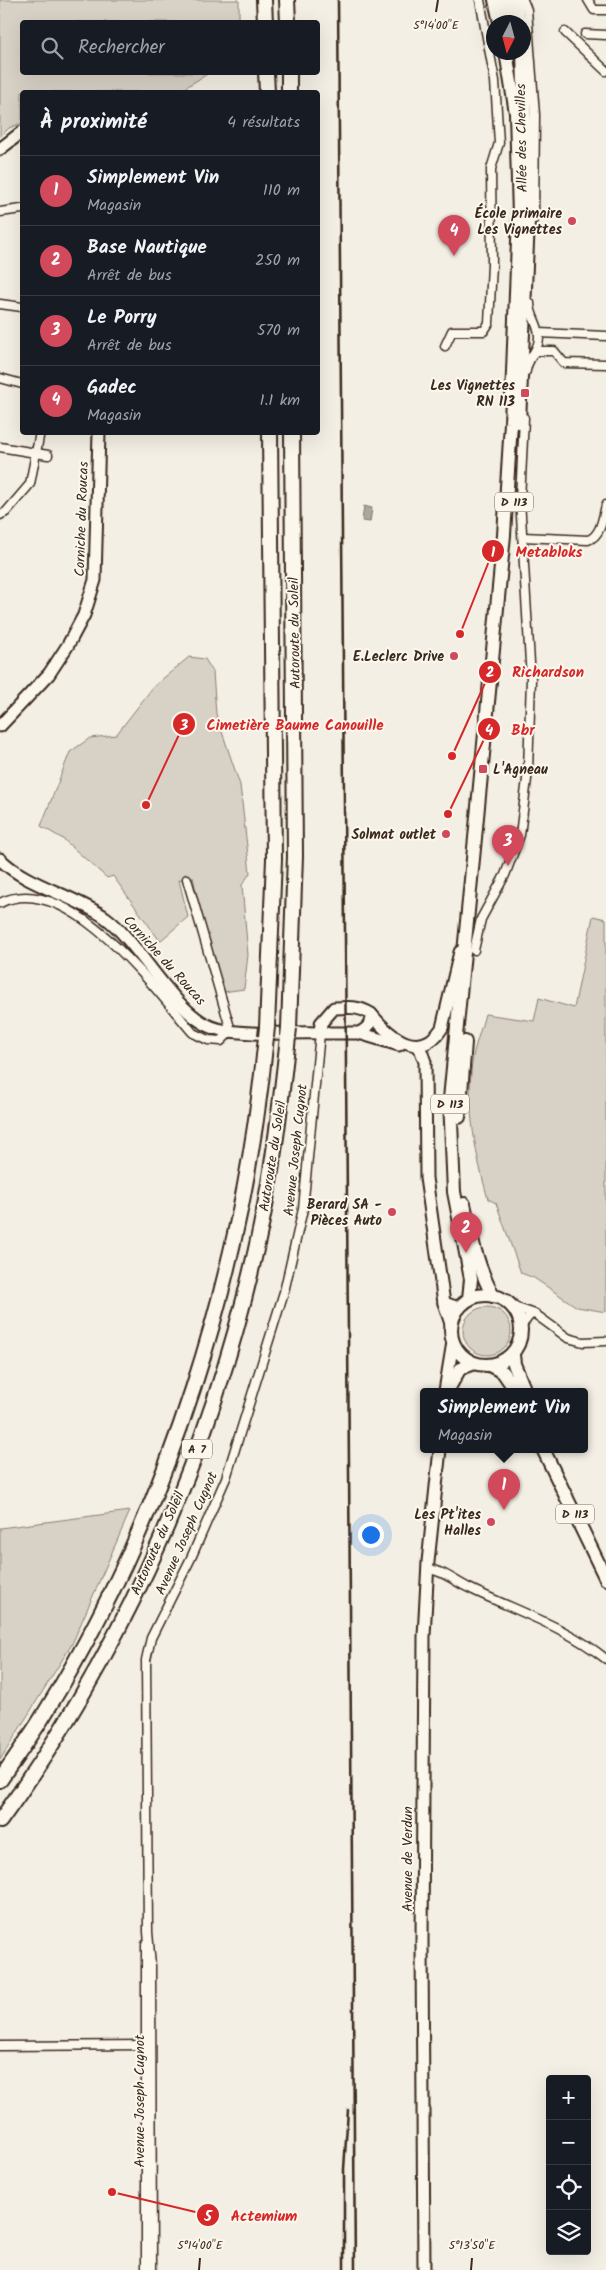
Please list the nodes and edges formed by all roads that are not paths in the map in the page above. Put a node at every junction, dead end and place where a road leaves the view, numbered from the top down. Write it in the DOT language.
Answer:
graph roads {
  1 [pos="264,0"];
  2 [pos="287,0"];
  3 [pos="480,0"];
  4 [pos="495,0"];
  5 [pos="504,0"];
  6 [pos="515,0"];
  7 [pos="523,0"];
  8 [pos="588,0"];
  9 [pos="606,10"];
  10 [pos="498,15"];
  11 [pos="507,15"];
  12 [pos="518,15"];
  13 [pos="265,20"];
  14 [pos="288,20"];
  15 [pos="565,32"];
  16 [pos="585,34"];
  17 [pos="606,35"];
  18 [pos="507,60"];
  19 [pos="517,60"];
  20 [pos="523,60"];
  21 [pos="606,71"];
  22 [pos="266,75"];
  23 [pos="289,75"];
  24 [pos="267,90"];
  25 [pos="289,90"];
  26 [pos="526,108"];
  27 [pos="20,134"];
  28 [pos="0,149"];
  29 [pos="20,209"];
  30 [pos="0,212"];
  31 [pos="0,304"];
  32 [pos="20,307"];
  33 [pos="539,333"];
  34 [pos="550,334"];
  35 [pos="606,336"];
  36 [pos="445,346"];
  37 [pos="536,351"];
  38 [pos="554,351"];
  39 [pos="606,364"];
  40 [pos="0,378"];
  41 [pos="20,383"];
  42 [pos="40,435"];
  43 [pos="98,435"];
  44 [pos="270,435"];
  45 [pos="292,435"];
  46 [pos="0,447"];
  47 [pos="37,454"];
  48 [pos="48,455"];
  49 [pos="606,505"];
  50 [pos="0,515"];
  51 [pos="523,537"];
  52 [pos="0,726"];
  53 [pos="0,859"];
  54 [pos="187,879"];
  55 [pos="0,903"];
  56 [pos="470,909"];
  57 [pos="474,950"];
  58 [pos="371,1014"];
  59 [pos="231,1031"];
  60 [pos="320,1032"];
  61 [pos="359,1033"];
  62 [pos="416,1045"];
  63 [pos="426,1069"];
  64 [pos="494,1296"];
  65 [pos="469,1299"];
  66 [pos="444,1303"];
  67 [pos="514,1307"];
  68 [pos="459,1308"];
  69 [pos="535,1314"];
  70 [pos="451,1324"];
  71 [pos="522,1325"];
  72 [pos="606,1341"];
  73 [pos="453,1342"];
  74 [pos="513,1355"];
  75 [pos="473,1364"];
  76 [pos="491,1366"];
  77 [pos="445,1388"];
  78 [pos="450,1388"];
  79 [pos="514,1388"];
  80 [pos="524,1388"];
  81 [pos="440,1453"];
  82 [pos="545,1453"];
  83 [pos="554,1453"];
  84 [pos="606,1561"];
  85 [pos="428,1569"];
  86 [pos="606,1580"];
  87 [pos="606,1659"];
  88 [pos="0,1780"];
  89 [pos="0,1821"];
  90 [pos="148,2045"];
  91 [pos="0,2046"];
  92 [pos="146,2270"];
  93 [pos="152,2270"];
  94 [pos="424,2270"];
  1 -- 13 [label="highway"];
  2 -- 14 [label="highway"];
  3 -- 36 [label="street"];
  4 -- 10 [label="main road"];
  5 -- 11 [label="main road"];
  6 -- 12 [label="main road"];
  7 -- 33 [label="street, Allée des Chevilles"];
  8 -- 9 [label="street"];
  15 -- 21 [label="street"];
  16 -- 17 [label="street"];
  18 -- 56 [label="main road, D 113"];
  19 -- 26 [label="main road, D 113"];
  20 -- 26 [label="main road, D 113"];
  22 -- 24 [label="highway"];
  23 -- 25 [label="highway"];
  26 -- 57 [label="main road, D 113"];
  27 -- 28 [label="main road"];
  29 -- 30 [label="street"];
  31 -- 32 [label="street"];
  33 -- 34 [label="street"];
  33 -- 37 [label="street"];
  34 -- 35 [label="street"];
  34 -- 38 [label="street"];
  37 -- 38 [label="street"];
  37 -- 51 [label="street"];
  38 -- 39 [label="street"];
  40 -- 41 [label="street"];
  42 -- 47 [label="street"];
  43 -- 52 [label="main road, Corniche du Roucas"];
  44 -- 88 [label="highway, Autoroute du Soleil / A 7"];
  45 -- 89 [label="highway, Autoroute du Soleil / A 7"];
  46 -- 47 [label="street"];
  47 -- 48 [label="street"];
  47 -- 50 [label="street"];
  49 -- 51 [label="street"];
  51 -- 57 [label="street"];
  53 -- 59 [label="main road, Corniche du Roucas"];
  54 -- 59 [label="street"];
  55 -- 59 [label="street"];
  56 -- 62 [label="main road"];
  56 -- 65 [label="main road, D 113"];
  57 -- 64 [label="main road, D 113"];
  58 -- 60 [label="main road"];
  58 -- 61 [label="main road"];
  58 -- 62 [label="main road"];
  59 -- 60 [label="main road, Corniche du Roucas"];
  60 -- 61 [label="main road, Corniche du Roucas"];
  60 -- 90 [label="street, Avenue Joseph Cugnot"];
  61 -- 63 [label="main road, Corniche du Roucas"];
  62 -- 63 [label="main road"];
  63 -- 66 [label="main road"];
  64 -- 65 [label="main road"];
  64 -- 67 [label="main road"];
  65 -- 68 [label="main road"];
  66 -- 68 [label="main road"];
  66 -- 70 [label="main road"];
  67 -- 69 [label="street"];
  67 -- 71 [label="main road"];
  68 -- 70 [label="main road"];
  69 -- 71 [label="street"];
  69 -- 72 [label="street"];
  70 -- 73 [label="main road"];
  71 -- 74 [label="main road"];
  73 -- 75 [label="main road"];
  73 -- 77 [label="main road"];
  74 -- 76 [label="main road"];
  74 -- 80 [label="main road"];
  75 -- 76 [label="main road"];
  75 -- 78 [label="main road"];
  76 -- 79 [label="main road"];
  81 -- 85 [label="main road, Avenue de Verdun"];
  82 -- 86 [label="main road, D 113"];
  83 -- 84 [label="main road, D 113"];
  85 -- 87 [label="street"];
  85 -- 94 [label="main road, Avenue de Verdun"];
  90 -- 91 [label="street"];
  90 -- 92 [label="street, Avenue Joseph Cugnot"];
  90 -- 93 [label="street, Avenue Joseph Cugnot"];
}
